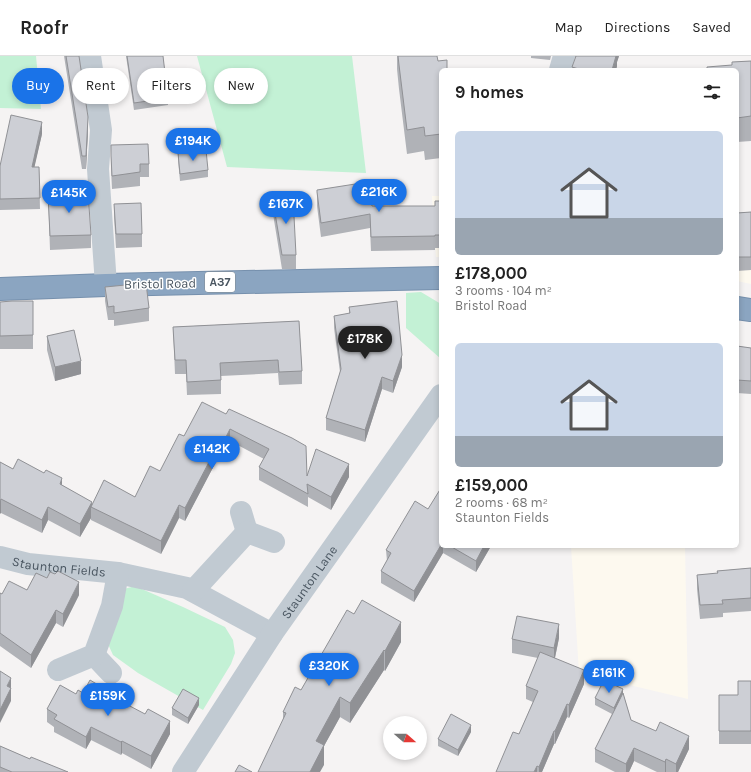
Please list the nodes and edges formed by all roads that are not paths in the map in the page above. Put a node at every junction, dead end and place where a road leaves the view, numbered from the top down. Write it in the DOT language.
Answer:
graph roads {
  1 [pos="90,56"];
  2 [pos="564,56"];
  3 [pos="561,68"];
  4 [pos="439,278"];
  5 [pos="106,285"];
  6 [pos="0,289"];
  7 [pos="739,308"];
  8 [pos="751,310"];
  9 [pos="439,398"];
  10 [pos="274,542"];
  11 [pos="0,557"];
  12 [pos="118,573"];
  13 [pos="193,591"];
  14 [pos="272,634"];
  15 [pos="94,655"];
  16 [pos="58,670"];
  17 [pos="111,673"];
  18 [pos="183,772"];
  1 -- 5 [label="street"];
  2 -- 3 [label="street"];
  4 -- 5 [label="highway, Bristol Road / A37"];
  5 -- 6 [label="highway, Bristol Road / A37"];
  7 -- 8 [label="highway"];
  9 -- 14 [label="street, Staunton Lane"];
  10 -- 13 [label="street"];
  11 -- 12 [label="street, Staunton Fields"];
  12 -- 13 [label="street, Staunton Fields"];
  12 -- 15 [label="street, Staunton Fields"];
  13 -- 14 [label="street, Staunton Fields"];
  14 -- 18 [label="street, Staunton Lane"];
  15 -- 16 [label="street"];
  15 -- 17 [label="street"];
}
